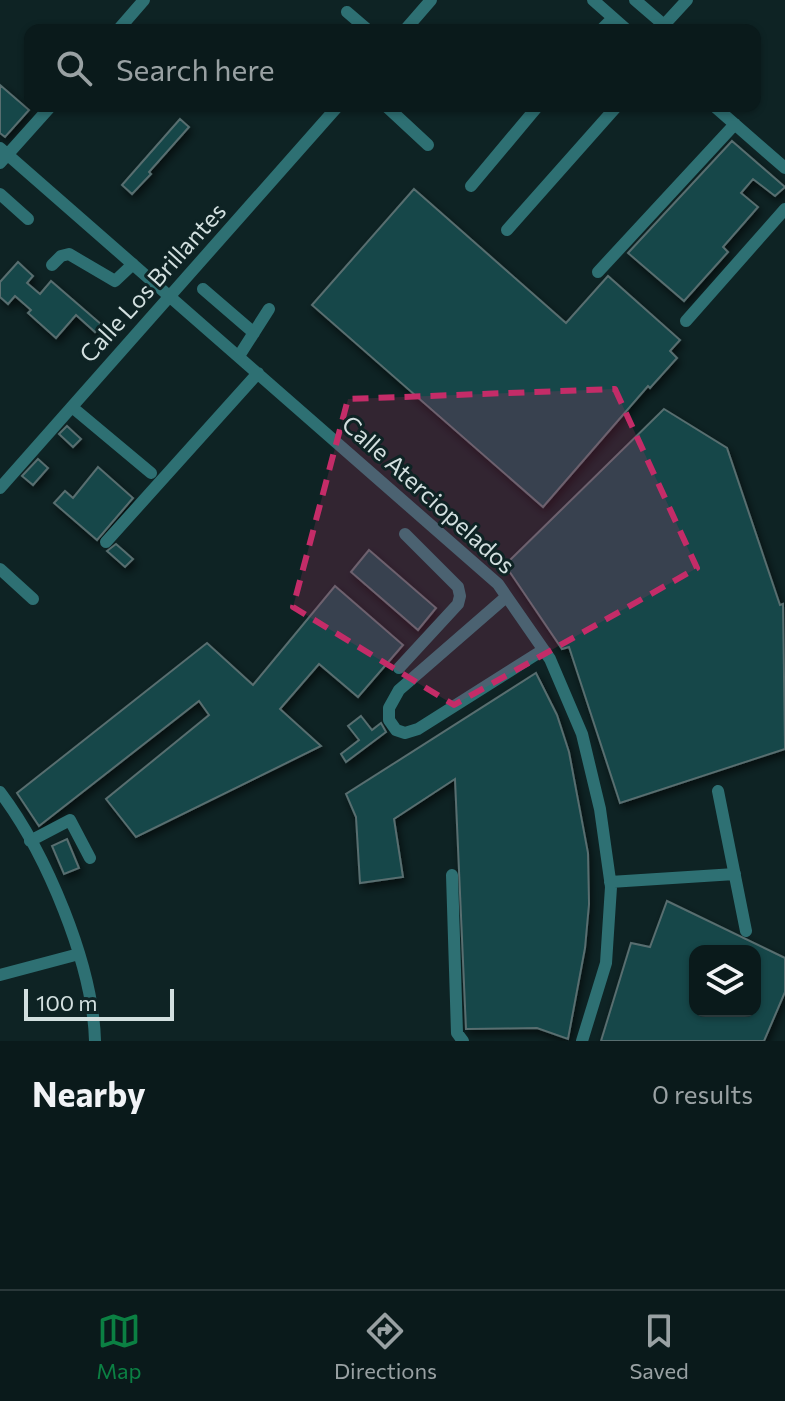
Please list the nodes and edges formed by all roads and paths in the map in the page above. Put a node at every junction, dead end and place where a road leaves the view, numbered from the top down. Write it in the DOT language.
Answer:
graph roads {
  1 [pos="144,0"];
  2 [pos="431,0"];
  3 [pos="635,0"];
  4 [pos="687,0"];
  5 [pos="595,1"];
  6 [pos="347,12"];
  7 [pos="613,18"];
  8 [pos="123,24"];
  9 [pos="361,24"];
  10 [pos="410,24"];
  11 [pos="607,24"];
  12 [pos="620,24"];
  13 [pos="663,24"];
  14 [pos="665,24"];
  15 [pos="45,112"];
  16 [pos="333,112"];
  17 [pos="392,112"];
  18 [pos="533,112"];
  19 [pos="612,112"];
  20 [pos="721,112"];
  21 [pos="735,124"];
  22 [pos="428,145"];
  23 [pos="3,155"];
  24 [pos="785,168"];
  25 [pos="471,186"];
  26 [pos="0,194"];
  27 [pos="785,209"];
  28 [pos="28,219"];
  29 [pos="507,230"];
  30 [pos="133,264"];
  31 [pos="52,265"];
  32 [pos="598,272"];
  33 [pos="203,289"];
  34 [pos="171,296"];
  35 [pos="269,309"];
  36 [pos="686,321"];
  37 [pos="254,333"];
  38 [pos="239,356"];
  39 [pos="258,373"];
  40 [pos="72,407"];
  41 [pos="151,473"];
  42 [pos="0,488"];
  43 [pos="405,534"];
  44 [pos="106,542"];
  45 [pos="465,555"];
  46 [pos="0,569"];
  47 [pos="446,574"];
  48 [pos="506,597"];
  49 [pos="33,599"];
  50 [pos="543,650"];
  51 [pos="399,668"];
  52 [pos="718,791"];
  53 [pos="0,792"];
  54 [pos="6,811"];
  55 [pos="30,841"];
  56 [pos="90,858"];
  57 [pos="735,874"];
  58 [pos="452,875"];
  59 [pos="610,882"];
  60 [pos="746,931"];
  61 [pos="79,954"];
  62 [pos="0,975"];
  63 [pos="95,1041"];
  64 [pos="463,1041"];
  65 [pos="582,1041"];
  1 -- 8 [label="street"];
  2 -- 10 [label="street"];
  3 -- 13 [label="street"];
  4 -- 14 [label="street"];
  5 -- 7 [label="street"];
  6 -- 9 [label="street"];
  7 -- 11 [label="street"];
  7 -- 12 [label="street"];
  15 -- 23 [label="street"];
  16 -- 34 [label="street, Calle Los Brillantes"];
  17 -- 22 [label="street"];
  18 -- 25 [label="street"];
  19 -- 29 [label="street"];
  20 -- 21 [label="street"];
  21 -- 24 [label="street"];
  21 -- 32 [label="street"];
  23 -- 30 [label="street, Calle Aterciopelados"];
  26 -- 28 [label="street"];
  27 -- 36 [label="street"];
  30 -- 31 [label="street"];
  30 -- 34 [label="street, Calle Aterciopelados"];
  33 -- 37 [label="street"];
  34 -- 38 [label="street, Calle Aterciopelados"];
  34 -- 40 [label="street, Calle Los Brillantes"];
  35 -- 37 [label="street"];
  37 -- 38 [label="street"];
  38 -- 39 [label="street, Calle Aterciopelados"];
  39 -- 44 [label="street"];
  39 -- 45 [label="street, Calle Aterciopelados"];
  40 -- 41 [label="street"];
  40 -- 42 [label="street, Calle Los Brillantes"];
  43 -- 47 [label="street"];
  45 -- 47 [label="street"];
  45 -- 48 [label="street, Calle Aterciopelados"];
  46 -- 49 [label="street"];
  47 -- 51 [label="street"];
  48 -- 50 [label="street, Calle Aterciopelados"];
  48 -- 50 [label="street"];
  50 -- 59 [label="street, Calle Aterciopelados"];
  52 -- 57 [label="street"];
  53 -- 54 [label="street"];
  54 -- 55 [label="street"];
  55 -- 56 [label="street"];
  55 -- 61 [label="street"];
  57 -- 59 [label="street"];
  57 -- 60 [label="street"];
  58 -- 64 [label="street"];
  59 -- 65 [label="street, Calle Aterciopelados"];
  61 -- 62 [label="street"];
  61 -- 63 [label="street"];
}
